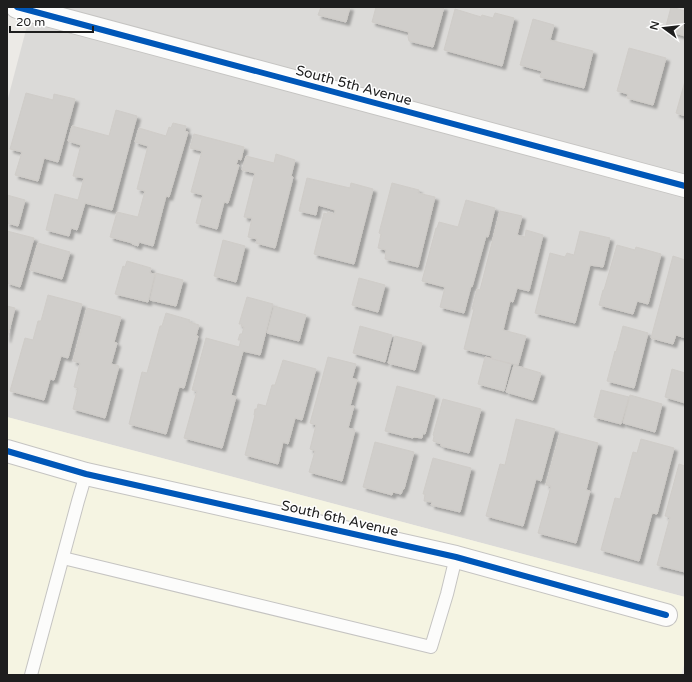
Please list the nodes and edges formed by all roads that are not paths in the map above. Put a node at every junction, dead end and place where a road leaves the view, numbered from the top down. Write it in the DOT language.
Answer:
graph roads {
  1 [pos="17,7"];
  2 [pos="685,186"];
  3 [pos="7,451"];
  4 [pos="86,474"];
  5 [pos="456,557"];
  6 [pos="63,558"];
  7 [pos="666,615"];
  8 [pos="32,675"];
  1 -- 2 [label="street, South 5th Avenue"];
  3 -- 4 [label="street, South 6th Avenue"];
  4 -- 5 [label="street, South 6th Avenue"];
  4 -- 6 [label="lane"];
  5 -- 6 [label="lane"];
  5 -- 7 [label="street, South 6th Avenue"];
  6 -- 8 [label="lane"];
}
